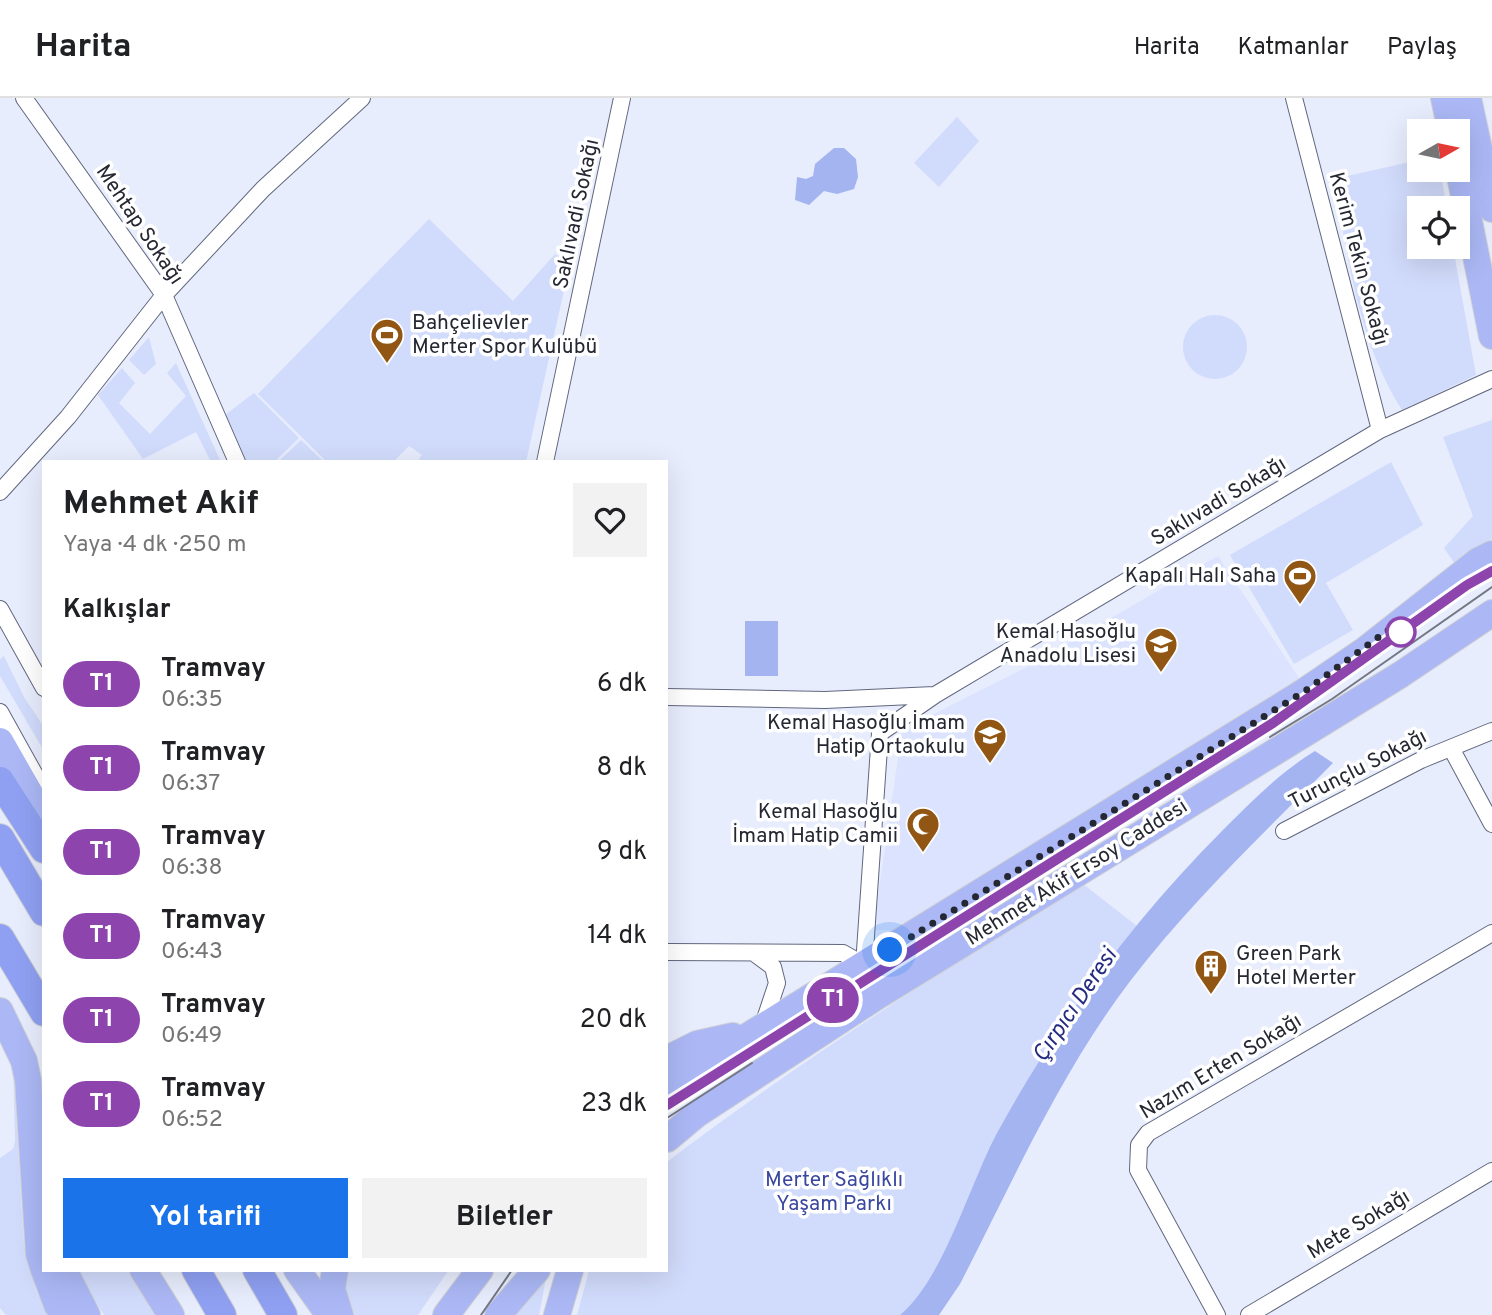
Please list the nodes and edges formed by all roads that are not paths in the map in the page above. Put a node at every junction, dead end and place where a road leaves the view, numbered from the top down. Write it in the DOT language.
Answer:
graph roads {
  1 [pos="24,98"];
  2 [pos="362,98"];
  3 [pos="622,98"];
  4 [pos="1294,98"];
  5 [pos="1444,98"];
  6 [pos="1468,98"];
  7 [pos="1448,119"];
  8 [pos="1461,182"];
  9 [pos="1492,209"];
  10 [pos="164,295"];
  11 [pos="1492,336"];
  12 [pos="1492,379"];
  13 [pos="1380,430"];
  14 [pos="236,460"];
  15 [pos="545,460"];
  16 [pos="0,492"];
  17 [pos="1492,554"];
  18 [pos="0,609"];
  19 [pos="1492,614"];
  20 [pos="42,684"];
  21 [pos="935,695"];
  22 [pos="668,697"];
  23 [pos="0,712"];
  24 [pos="1492,731"];
  25 [pos="0,741"];
  26 [pos="1451,748"];
  27 [pos="8,775"];
  28 [pos="42,787"];
  29 [pos="42,790"];
  30 [pos="42,816"];
  31 [pos="1492,824"];
  32 [pos="1284,831"];
  33 [pos="0,838"];
  34 [pos="42,845"];
  35 [pos="42,909"];
  36 [pos="1492,933"];
  37 [pos="0,938"];
  38 [pos="668,952"];
  39 [pos="754,953"];
  40 [pos="0,993"];
  41 [pos="42,1009"];
  42 [pos="0,1011"];
  43 [pos="754,1030"];
  44 [pos="668,1058"];
  45 [pos="42,1063"];
  46 [pos="668,1085"];
  47 [pos="668,1138"];
  48 [pos="1492,1171"];
  49 [pos="42,1264"];
  50 [pos="45,1272"];
  51 [pos="65,1272"];
  52 [pos="144,1272"];
  53 [pos="163,1272"];
  54 [pos="197,1272"];
  55 [pos="258,1272"];
  56 [pos="285,1272"];
  57 [pos="298,1272"];
  58 [pos="335,1272"];
  59 [pos="535,1272"];
  60 [pos="569,1272"];
  61 [pos="472,1277"];
  62 [pos="65,1315"];
  63 [pos="87,1315"];
  64 [pos="171,1315"];
  65 [pos="188,1315"];
  66 [pos="222,1315"];
  67 [pos="283,1315"];
  68 [pos="311,1315"];
  69 [pos="328,1315"];
  70 [pos="340,1315"];
  71 [pos="446,1315"];
  72 [pos="498,1315"];
  73 [pos="557,1315"];
  74 [pos="1217,1315"];
  75 [pos="1249,1315"];
  1 -- 10 [label="street, Mehtap Sokağı"];
  2 -- 10 [label="street"];
  3 -- 15 [label="street, Saklıvadi Sokağı"];
  4 -- 13 [label="street, Kerim Tekin Sokağı"];
  5 -- 7 [label="main road"];
  6 -- 9 [label="main road"];
  8 -- 11 [label="main road"];
  10 -- 14 [label="street, Mehtap Sokağı"];
  10 -- 16 [label="street"];
  12 -- 13 [label="street, Saklıvadi Sokağı"];
  13 -- 21 [label="street, Saklıvadi Sokağı"];
  17 -- 43 [label="main road"];
  18 -- 20 [label="street"];
  19 -- 47 [label="main road, Mehmet Akif Ersoy Caddesi"];
  21 -- 22 [label="street"];
  21 -- 39 [label="street, Saklıvadi Sokağı"];
  23 -- 28 [label="street"];
  24 -- 26 [label="street, Turunçlu Sokağı"];
  25 -- 27 [label="main road"];
  26 -- 31 [label="street, Turunçlu Sokağı"];
  26 -- 32 [label="street, Turunçlu Sokağı"];
  27 -- 29 [label="street"];
  27 -- 30 [label="main road"];
  27 -- 34 [label="highway"];
  33 -- 35 [label="highway"];
  36 -- 74 [label="street, Nazım Erten Sokağı"];
  37 -- 41 [label="highway"];
  38 -- 39 [label="street, Saklıvadi Sokağı"];
  39 -- 43 [label="street"];
  40 -- 45 [label="main road"];
  42 -- 49 [label="main road"];
  43 -- 44 [label="main road"];
  43 -- 46 [label="main road"];
  48 -- 75 [label="street, Mete Sokağı"];
  50 -- 62 [label="main road"];
  51 -- 63 [label="main road"];
  52 -- 64 [label="main road"];
  53 -- 65 [label="main road"];
  54 -- 66 [label="highway"];
  55 -- 67 [label="highway"];
  56 -- 68 [label="main road"];
  57 -- 69 [label="main road"];
  58 -- 70 [label="main road"];
  59 -- 72 [label="main road"];
  60 -- 73 [label="main road"];
  61 -- 71 [label="main road"];
}
